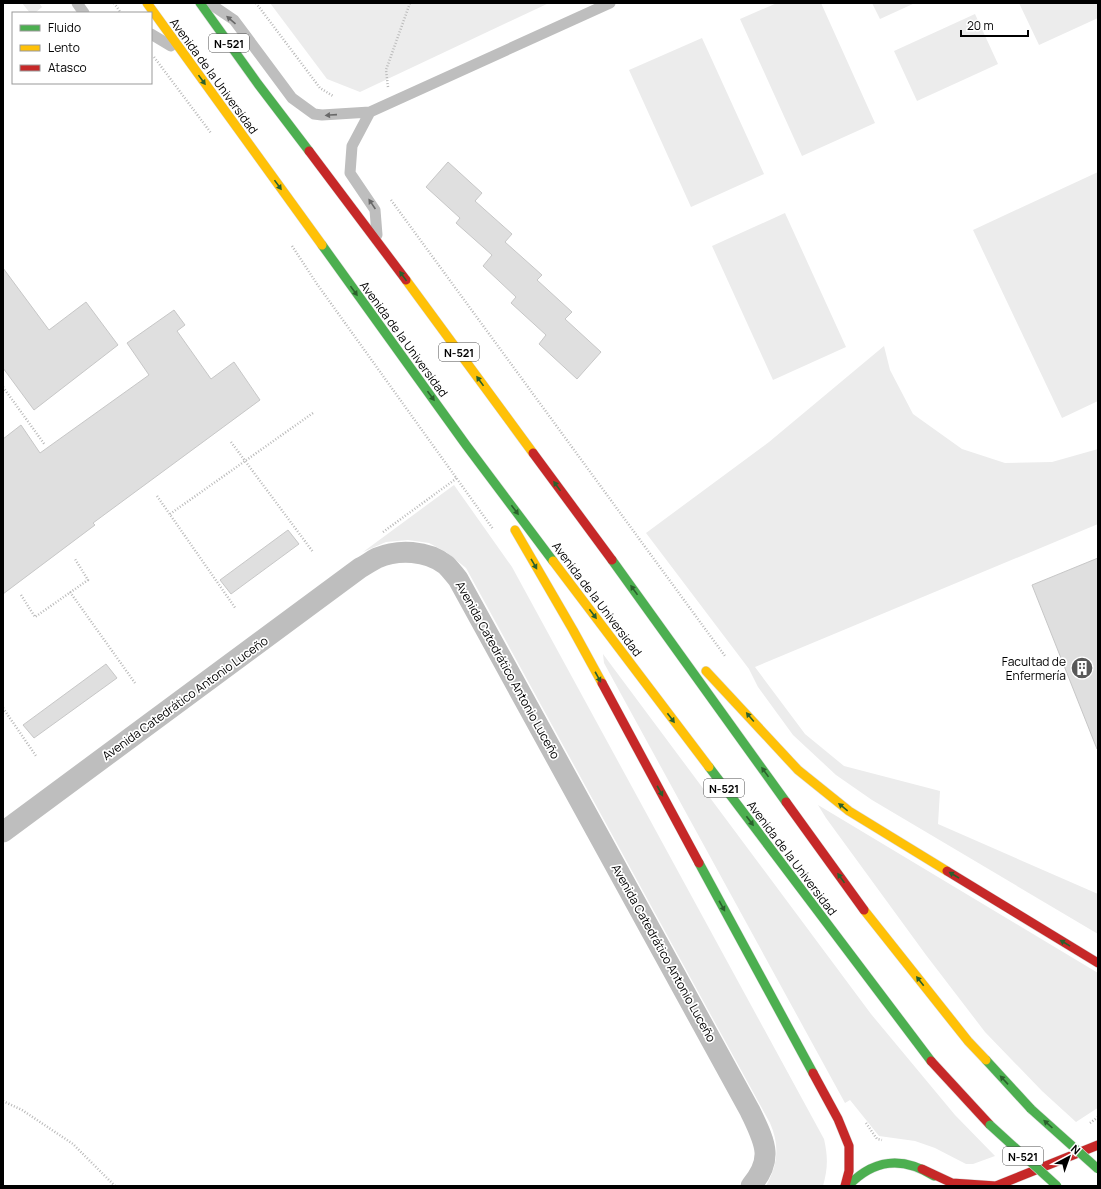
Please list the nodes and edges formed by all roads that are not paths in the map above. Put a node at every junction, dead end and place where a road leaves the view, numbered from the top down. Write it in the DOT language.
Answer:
graph roads {
  1 [pos="147,3"];
  2 [pos="200,3"];
  3 [pos="209,3"];
  4 [pos="610,3"];
  5 [pos="152,35"];
  6 [pos="190,64"];
  7 [pos="370,112"];
  8 [pos="378,242"];
  9 [pos="466,445"];
  10 [pos="502,507"];
  11 [pos="509,520"];
  12 [pos="657,622"];
  13 [pos="3,832"];
  14 [pos="1098,963"];
  15 [pos="1098,1145"];
  16 [pos="922,1169"];
  17 [pos="1098,1169"];
  18 [pos="751,1186"];
  19 [pos="847,1186"];
  20 [pos="943,1186"];
  21 [pos="995,1186"];
  22 [pos="1057,1186"];
  1 -- 6 [label="highway, Avenida de la Universidad / N-521"];
  2 -- 8 [label="highway, N-521"];
  7 -- 3 [label="lane, one-way"];
  4 -- 7 [label="lane"];
  5 -- 6 [label="lane"];
  6 -- 9 [label="highway, Avenida de la Universidad / N-521, one-way"];
  8 -- 7 [label="lane, one-way"];
  12 -- 8 [label="highway, N-521, one-way"];
  9 -- 10 [label="highway"];
  9 -- 22 [label="highway, Avenida de la Universidad / N-521, one-way, bridge"];
  11 -- 19 [label="highway, one-way"];
  14 -- 12 [label="highway, one-way"];
  17 -- 12 [label="highway, N-521, one-way, bridge"];
  13 -- 18 [label="street, Avenida Catedrático Antonio Luceño"];
  15 -- 21 [label="highway"];
  16 -- 19 [label="highway"];
  16 -- 20 [label="highway"];
  16 -- 21 [label="highway"];
}
